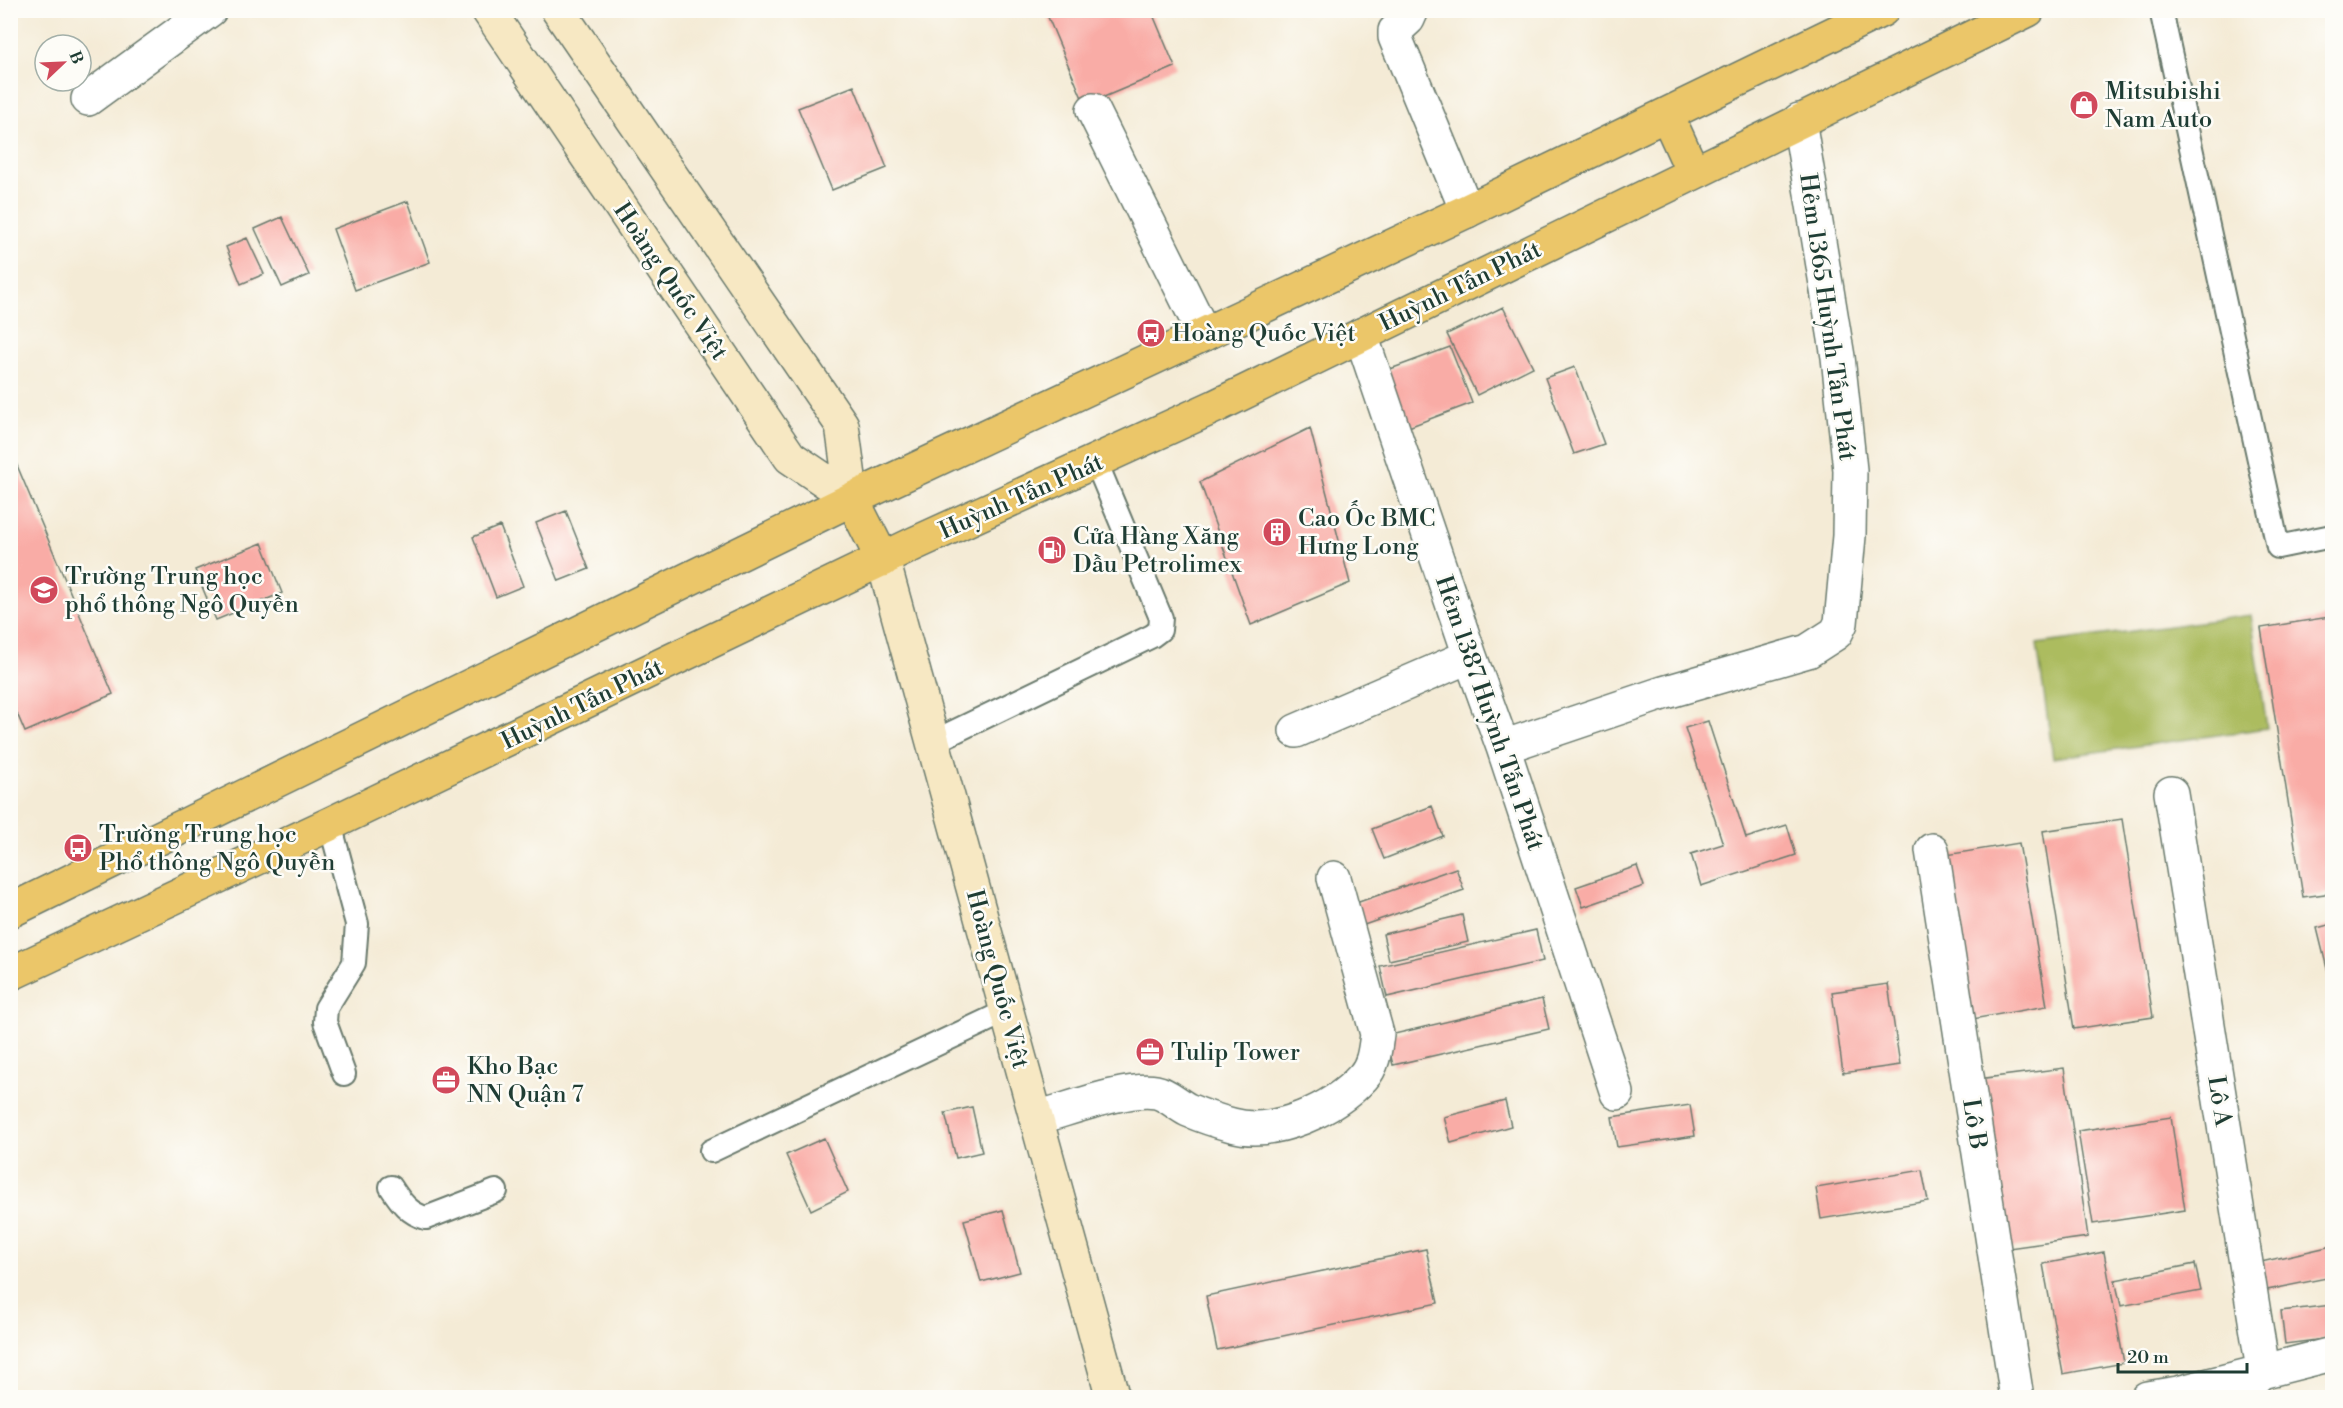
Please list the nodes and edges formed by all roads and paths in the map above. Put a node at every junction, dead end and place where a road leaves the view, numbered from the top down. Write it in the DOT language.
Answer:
graph roads {
  1 [pos="210,10"];
  2 [pos="488,10"];
  3 [pos="558,10"];
  4 [pos="1412,10"];
  5 [pos="1882,10"];
  6 [pos="2028,10"];
  7 [pos="2161,10"];
  8 [pos="88,99"];
  9 [pos="1093,110"];
  10 [pos="1666,115"];
  11 [pos="1799,120"];
  12 [pos="1693,172"];
  13 [pos="1467,211"];
  14 [pos="1204,334"];
  15 [pos="1361,335"];
  16 [pos="1096,462"];
  17 [pos="852,499"];
  18 [pos="2332,536"];
  19 [pos="883,560"];
  20 [pos="1470,656"];
  21 [pos="1296,731"];
  22 [pos="933,742"];
  23 [pos="1503,747"];
  24 [pos="2170,793"];
  25 [pos="330,824"];
  26 [pos="1932,850"];
  27 [pos="1334,878"];
  28 [pos="10,911"];
  29 [pos="10,974"];
  30 [pos="1007,1011"];
  31 [pos="344,1074"];
  32 [pos="1617,1093"];
  33 [pos="1036,1118"];
  34 [pos="711,1151"];
  35 [pos="391,1187"];
  36 [pos="496,1191"];
  37 [pos="2332,1354"];
  38 [pos="2263,1370"];
  39 [pos="1113,1398"];
  40 [pos="2017,1398"];
  41 [pos="2146,1398"];
  42 [pos="2234,1398"];
  1 -- 8 [label="street"];
  2 -- 17 [label="main road, Hoàng Quốc Việt"];
  3 -- 17 [label="main road"];
  4 -- 13 [label="street"];
  5 -- 10 [label="main road"];
  6 -- 11 [label="main road, Huỳnh Tấn Phát"];
  7 -- 18 [label="lane"];
  9 -- 14 [label="street"];
  10 -- 12 [label="main road"];
  10 -- 13 [label="main road"];
  11 -- 12 [label="main road, Huỳnh Tấn Phát"];
  11 -- 23 [label="street, Hẻm 1365 Huỳnh Tấn Phát"];
  12 -- 15 [label="main road, Huỳnh Tấn Phát"];
  13 -- 14 [label="main road"];
  14 -- 17 [label="main road"];
  15 -- 16 [label="main road, Huỳnh Tấn Phát"];
  15 -- 20 [label="street, Hẻm 1387 Huỳnh Tấn Phát"];
  16 -- 19 [label="main road, Huỳnh Tấn Phát"];
  16 -- 22 [label="lane"];
  17 -- 19 [label="main road"];
  17 -- 28 [label="main road"];
  19 -- 22 [label="main road, Hoàng Quốc Việt"];
  19 -- 25 [label="main road, Huỳnh Tấn Phát"];
  20 -- 21 [label="street"];
  20 -- 23 [label="street, Hẻm 1387 Huỳnh Tấn Phát"];
  22 -- 30 [label="main road, Hoàng Quốc Việt"];
  23 -- 32 [label="street, Hẻm 1387 Huỳnh Tấn Phát"];
  24 -- 38 [label="street, Lô A"];
  25 -- 29 [label="main road, Huỳnh Tấn Phát"];
  25 -- 31 [label="lane"];
  26 -- 40 [label="street, Lô B"];
  27 -- 33 [label="street"];
  30 -- 33 [label="main road, Hoàng Quốc Việt"];
  30 -- 34 [label="lane"];
  33 -- 39 [label="main road, Hoàng Quốc Việt"];
  35 -- 36 [label="lane"];
  37 -- 38 [label="street"];
  38 -- 41 [label="street"];
  38 -- 42 [label="street"];
}
